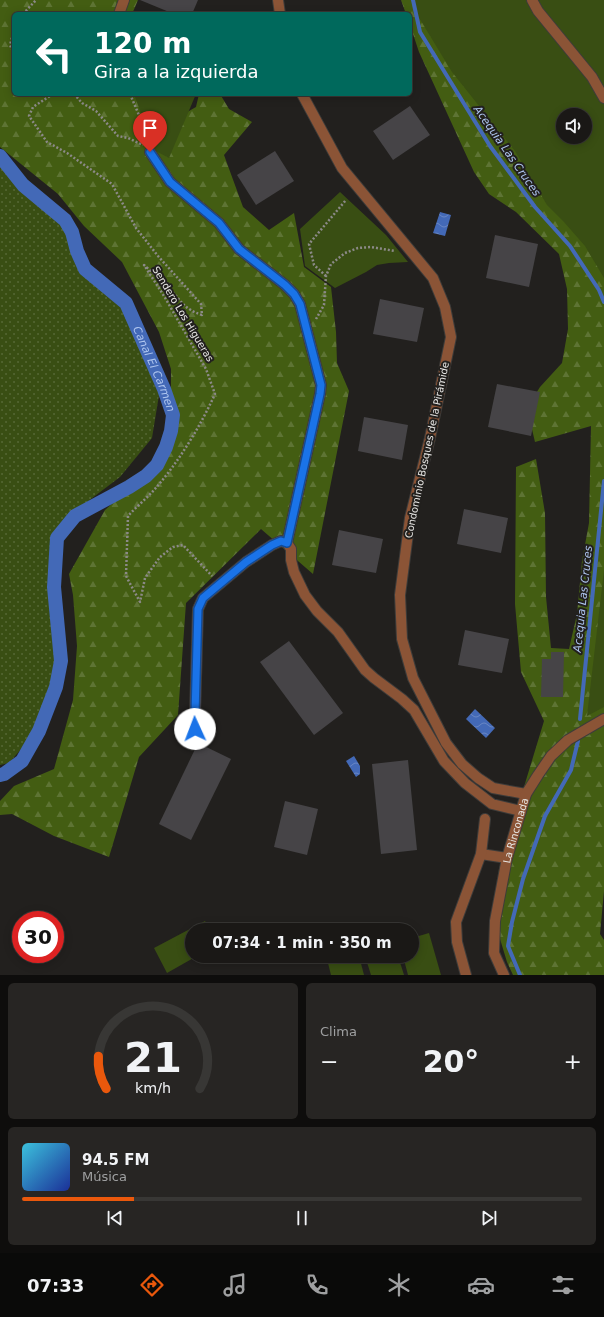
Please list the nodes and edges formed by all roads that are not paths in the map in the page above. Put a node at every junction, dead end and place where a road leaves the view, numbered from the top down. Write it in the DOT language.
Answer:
graph roads {
  1 [pos="124,0"];
  2 [pos="278,0"];
  3 [pos="532,0"];
  4 [pos="120,12"];
  5 [pos="280,12"];
  6 [pos="303,96"];
  7 [pos="604,98"];
  8 [pos="150,152"];
  9 [pos="287,543"];
  10 [pos="604,719"];
  11 [pos="195,729"];
  12 [pos="526,794"];
  13 [pos="521,811"];
  14 [pos="485,818"];
  15 [pos="481,854"];
  16 [pos="507,858"];
  17 [pos="466,975"];
  18 [pos="504,975"];
  1 -- 4 [label="street"];
  2 -- 5 [label="street"];
  3 -- 7 [label="street"];
  6 -- 12 [label="street, Condominio Bosques de la Pirámide"];
  8 -- 9 [label="street"];
  9 -- 11 [label="street"];
  9 -- 13 [label="street"];
  10 -- 12 [label="street, La Rinconada"];
  12 -- 13 [label="street, La Rinconada"];
  13 -- 16 [label="street, La Rinconada"];
  14 -- 15 [label="street"];
  15 -- 16 [label="street"];
  15 -- 17 [label="street"];
  16 -- 18 [label="street, La Rinconada"];
}
